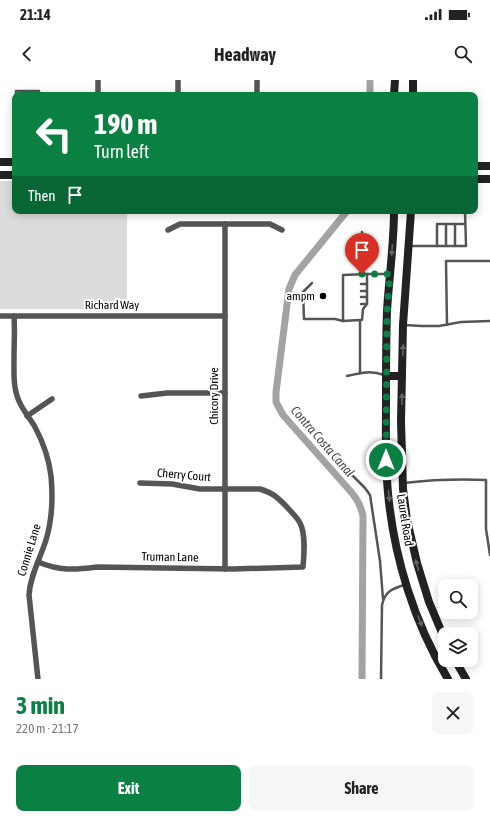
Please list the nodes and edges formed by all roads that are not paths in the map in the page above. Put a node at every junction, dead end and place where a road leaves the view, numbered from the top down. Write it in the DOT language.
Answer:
graph roads {
  1 [pos="98,80"];
  2 [pos="178,80"];
  3 [pos="258,80"];
  4 [pos="394,80"];
  5 [pos="413,80"];
  6 [pos="16,92"];
  7 [pos="38,92"];
  8 [pos="98,92"];
  9 [pos="178,92"];
  10 [pos="258,92"];
  11 [pos="394,92"];
  12 [pos="413,92"];
  13 [pos="0,162"];
  14 [pos="12,162"];
  15 [pos="478,166"];
  16 [pos="490,166"];
  17 [pos="0,175"];
  18 [pos="12,175"];
  19 [pos="478,179"];
  20 [pos="490,179"];
  21 [pos="394,214"];
  22 [pos="411,214"];
  23 [pos="465,214"];
  24 [pos="225,224"];
  25 [pos="446,224"];
  26 [pos="455,224"];
  27 [pos="465,224"];
  28 [pos="168,230"];
  29 [pos="282,230"];
  30 [pos="362,232"];
  31 [pos="409,246"];
  32 [pos="437,246"];
  33 [pos="446,246"];
  34 [pos="456,246"];
  35 [pos="347,256"];
  36 [pos="362,256"];
  37 [pos="490,261"];
  38 [pos="362,274"];
  39 [pos="368,274"];
  40 [pos="390,274"];
  41 [pos="312,284"];
  42 [pos="361,284"];
  43 [pos="368,284"];
  44 [pos="361,291"];
  45 [pos="367,291"];
  46 [pos="361,297"];
  47 [pos="367,297"];
  48 [pos="361,304"];
  49 [pos="367,304"];
  50 [pos="0,316"];
  51 [pos="14,316"];
  52 [pos="225,316"];
  53 [pos="360,320"];
  54 [pos="343,321"];
  55 [pos="490,321"];
  56 [pos="403,325"];
  57 [pos="447,325"];
  58 [pos="360,372"];
  59 [pos="347,376"];
  60 [pos="386,376"];
  61 [pos="402,376"];
  62 [pos="225,393"];
  63 [pos="141,396"];
  64 [pos="52,399"];
  65 [pos="27,416"];
  66 [pos="336,458"];
  67 [pos="488,480"];
  68 [pos="140,483"];
  69 [pos="402,483"];
  70 [pos="225,489"];
  71 [pos="490,555"];
  72 [pos="38,562"];
  73 [pos="304,567"];
  74 [pos="225,569"];
  75 [pos="406,584"];
  76 [pos="383,599"];
  77 [pos="440,627"];
  78 [pos="459,667"];
  79 [pos="38,679"];
  80 [pos="381,679"];
  81 [pos="448,679"];
  82 [pos="466,679"];
  1 -- 8 [label="street"];
  2 -- 9 [label="street"];
  3 -- 10 [label="street"];
  4 -- 11 [label="main road"];
  5 -- 12 [label="main road"];
  6 -- 7 [label="lane"];
  13 -- 14 [label="main road"];
  15 -- 16 [label="main road"];
  17 -- 18 [label="main road"];
  19 -- 20 [label="main road"];
  21 -- 40 [label="main road, Laurel Road, one-way"];
  22 -- 31 [label="main road, Laurel Road"];
  23 -- 27 [label="lane"];
  24 -- 28 [label="street"];
  24 -- 29 [label="street"];
  24 -- 52 [label="street, Chicory Drive"];
  25 -- 26 [label="lane"];
  25 -- 32 [label="lane"];
  25 -- 33 [label="lane"];
  26 -- 27 [label="lane"];
  26 -- 34 [label="lane"];
  27 -- 34 [label="lane"];
  30 -- 36 [label="lane"];
  31 -- 32 [label="lane"];
  31 -- 56 [label="main road, Laurel Road"];
  32 -- 33 [label="lane"];
  33 -- 34 [label="lane"];
  35 -- 36 [label="lane"];
  36 -- 38 [label="lane"];
  37 -- 57 [label="lane"];
  38 -- 39 [label="lane"];
  38 -- 54 [label="lane"];
  39 -- 40 [label="lane"];
  39 -- 43 [label="lane"];
  40 -- 60 [label="main road, Laurel Road"];
  41 -- 54 [label="lane"];
  42 -- 43 [label="lane"];
  43 -- 45 [label="lane"];
  44 -- 45 [label="lane"];
  45 -- 47 [label="lane"];
  46 -- 47 [label="lane"];
  47 -- 49 [label="lane"];
  48 -- 49 [label="lane"];
  49 -- 53 [label="lane"];
  50 -- 51 [label="street, Richard Way"];
  51 -- 52 [label="street, Richard Way"];
  51 -- 65 [label="street, Connie Lane"];
  52 -- 62 [label="street, Chicory Drive"];
  53 -- 54 [label="lane"];
  53 -- 58 [label="lane"];
  55 -- 57 [label="lane"];
  56 -- 57 [label="lane"];
  61 -- 56 [label="main road, Laurel Road, one-way"];
  58 -- 59 [label="lane"];
  58 -- 60 [label="lane"];
  60 -- 61 [label="main road"];
  60 -- 75 [label="main road, Laurel Road, one-way"];
  69 -- 61 [label="main road, Laurel Road, one-way"];
  62 -- 63 [label="street"];
  62 -- 70 [label="street, Chicory Drive"];
  64 -- 65 [label="street"];
  65 -- 72 [label="street, Connie Lane"];
  66 -- 76 [label="lane"];
  67 -- 69 [label="lane"];
  67 -- 71 [label="lane"];
  68 -- 70 [label="street, Cherry Court"];
  77 -- 69 [label="main road, Laurel Road, one-way"];
  70 -- 73 [label="street, Cherry Court"];
  70 -- 74 [label="street, Chicory Drive"];
  72 -- 74 [label="street, Truman Lane"];
  72 -- 79 [label="street, Connie Lane"];
  73 -- 74 [label="street, Truman Lane"];
  75 -- 76 [label="lane"];
  75 -- 81 [label="main road, Laurel Road, one-way"];
  76 -- 80 [label="lane"];
  78 -- 82 [label="main road"];
}
